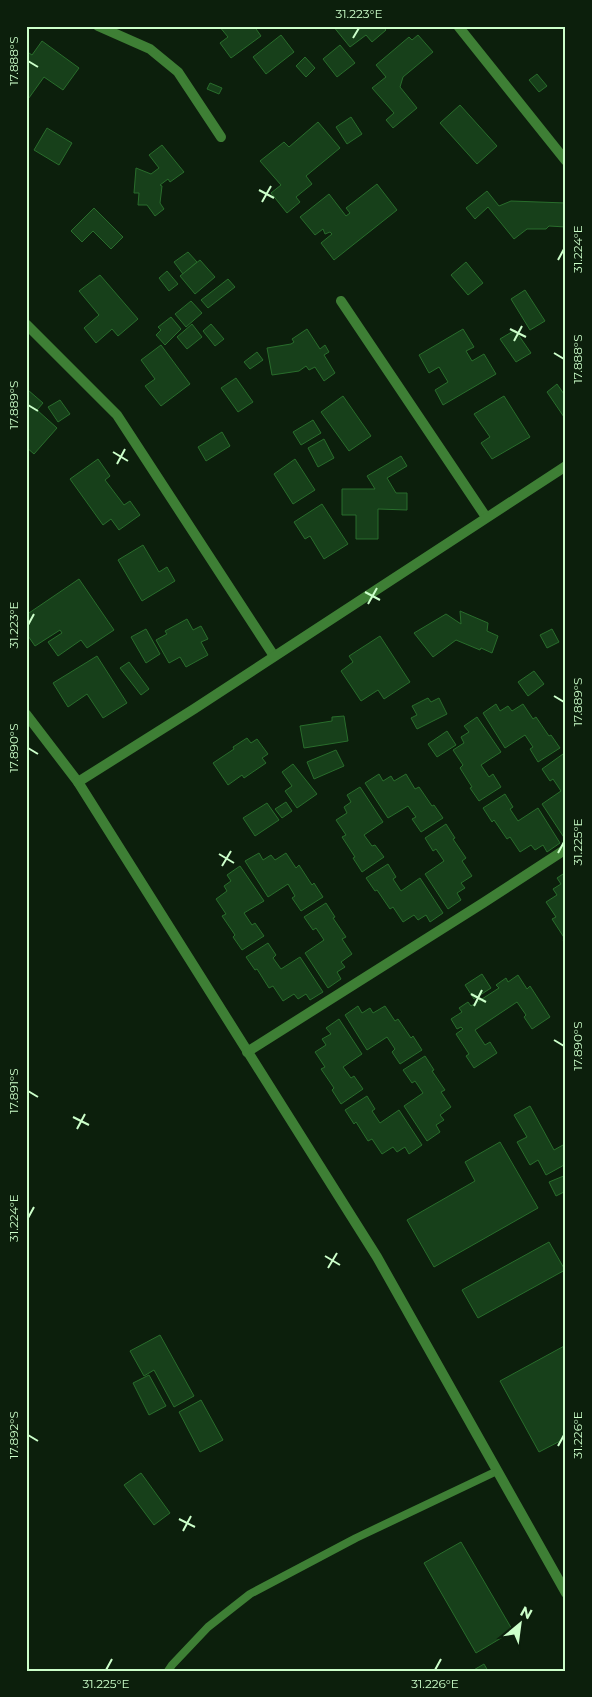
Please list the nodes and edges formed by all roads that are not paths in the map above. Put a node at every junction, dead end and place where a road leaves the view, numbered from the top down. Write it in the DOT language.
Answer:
graph roads {
  1 [pos="98,26"];
  2 [pos="458,26"];
  3 [pos="221,136"];
  4 [pos="566,161"];
  5 [pos="341,301"];
  6 [pos="26,324"];
  7 [pos="566,466"];
  8 [pos="486,517"];
  9 [pos="274,656"];
  10 [pos="26,714"];
  11 [pos="78,782"];
  12 [pos="566,849"];
  13 [pos="247,1052"];
  14 [pos="496,1471"];
  15 [pos="566,1593"];
  16 [pos="168,1671"];
  1 -- 3 [label="street"];
  2 -- 4 [label="street"];
  5 -- 8 [label="street"];
  6 -- 9 [label="street"];
  7 -- 8 [label="street"];
  8 -- 9 [label="street"];
  9 -- 11 [label="street"];
  10 -- 11 [label="street"];
  11 -- 13 [label="street"];
  12 -- 13 [label="street"];
  13 -- 14 [label="street"];
  14 -- 15 [label="street"];
  14 -- 16 [label="lane"];
}
